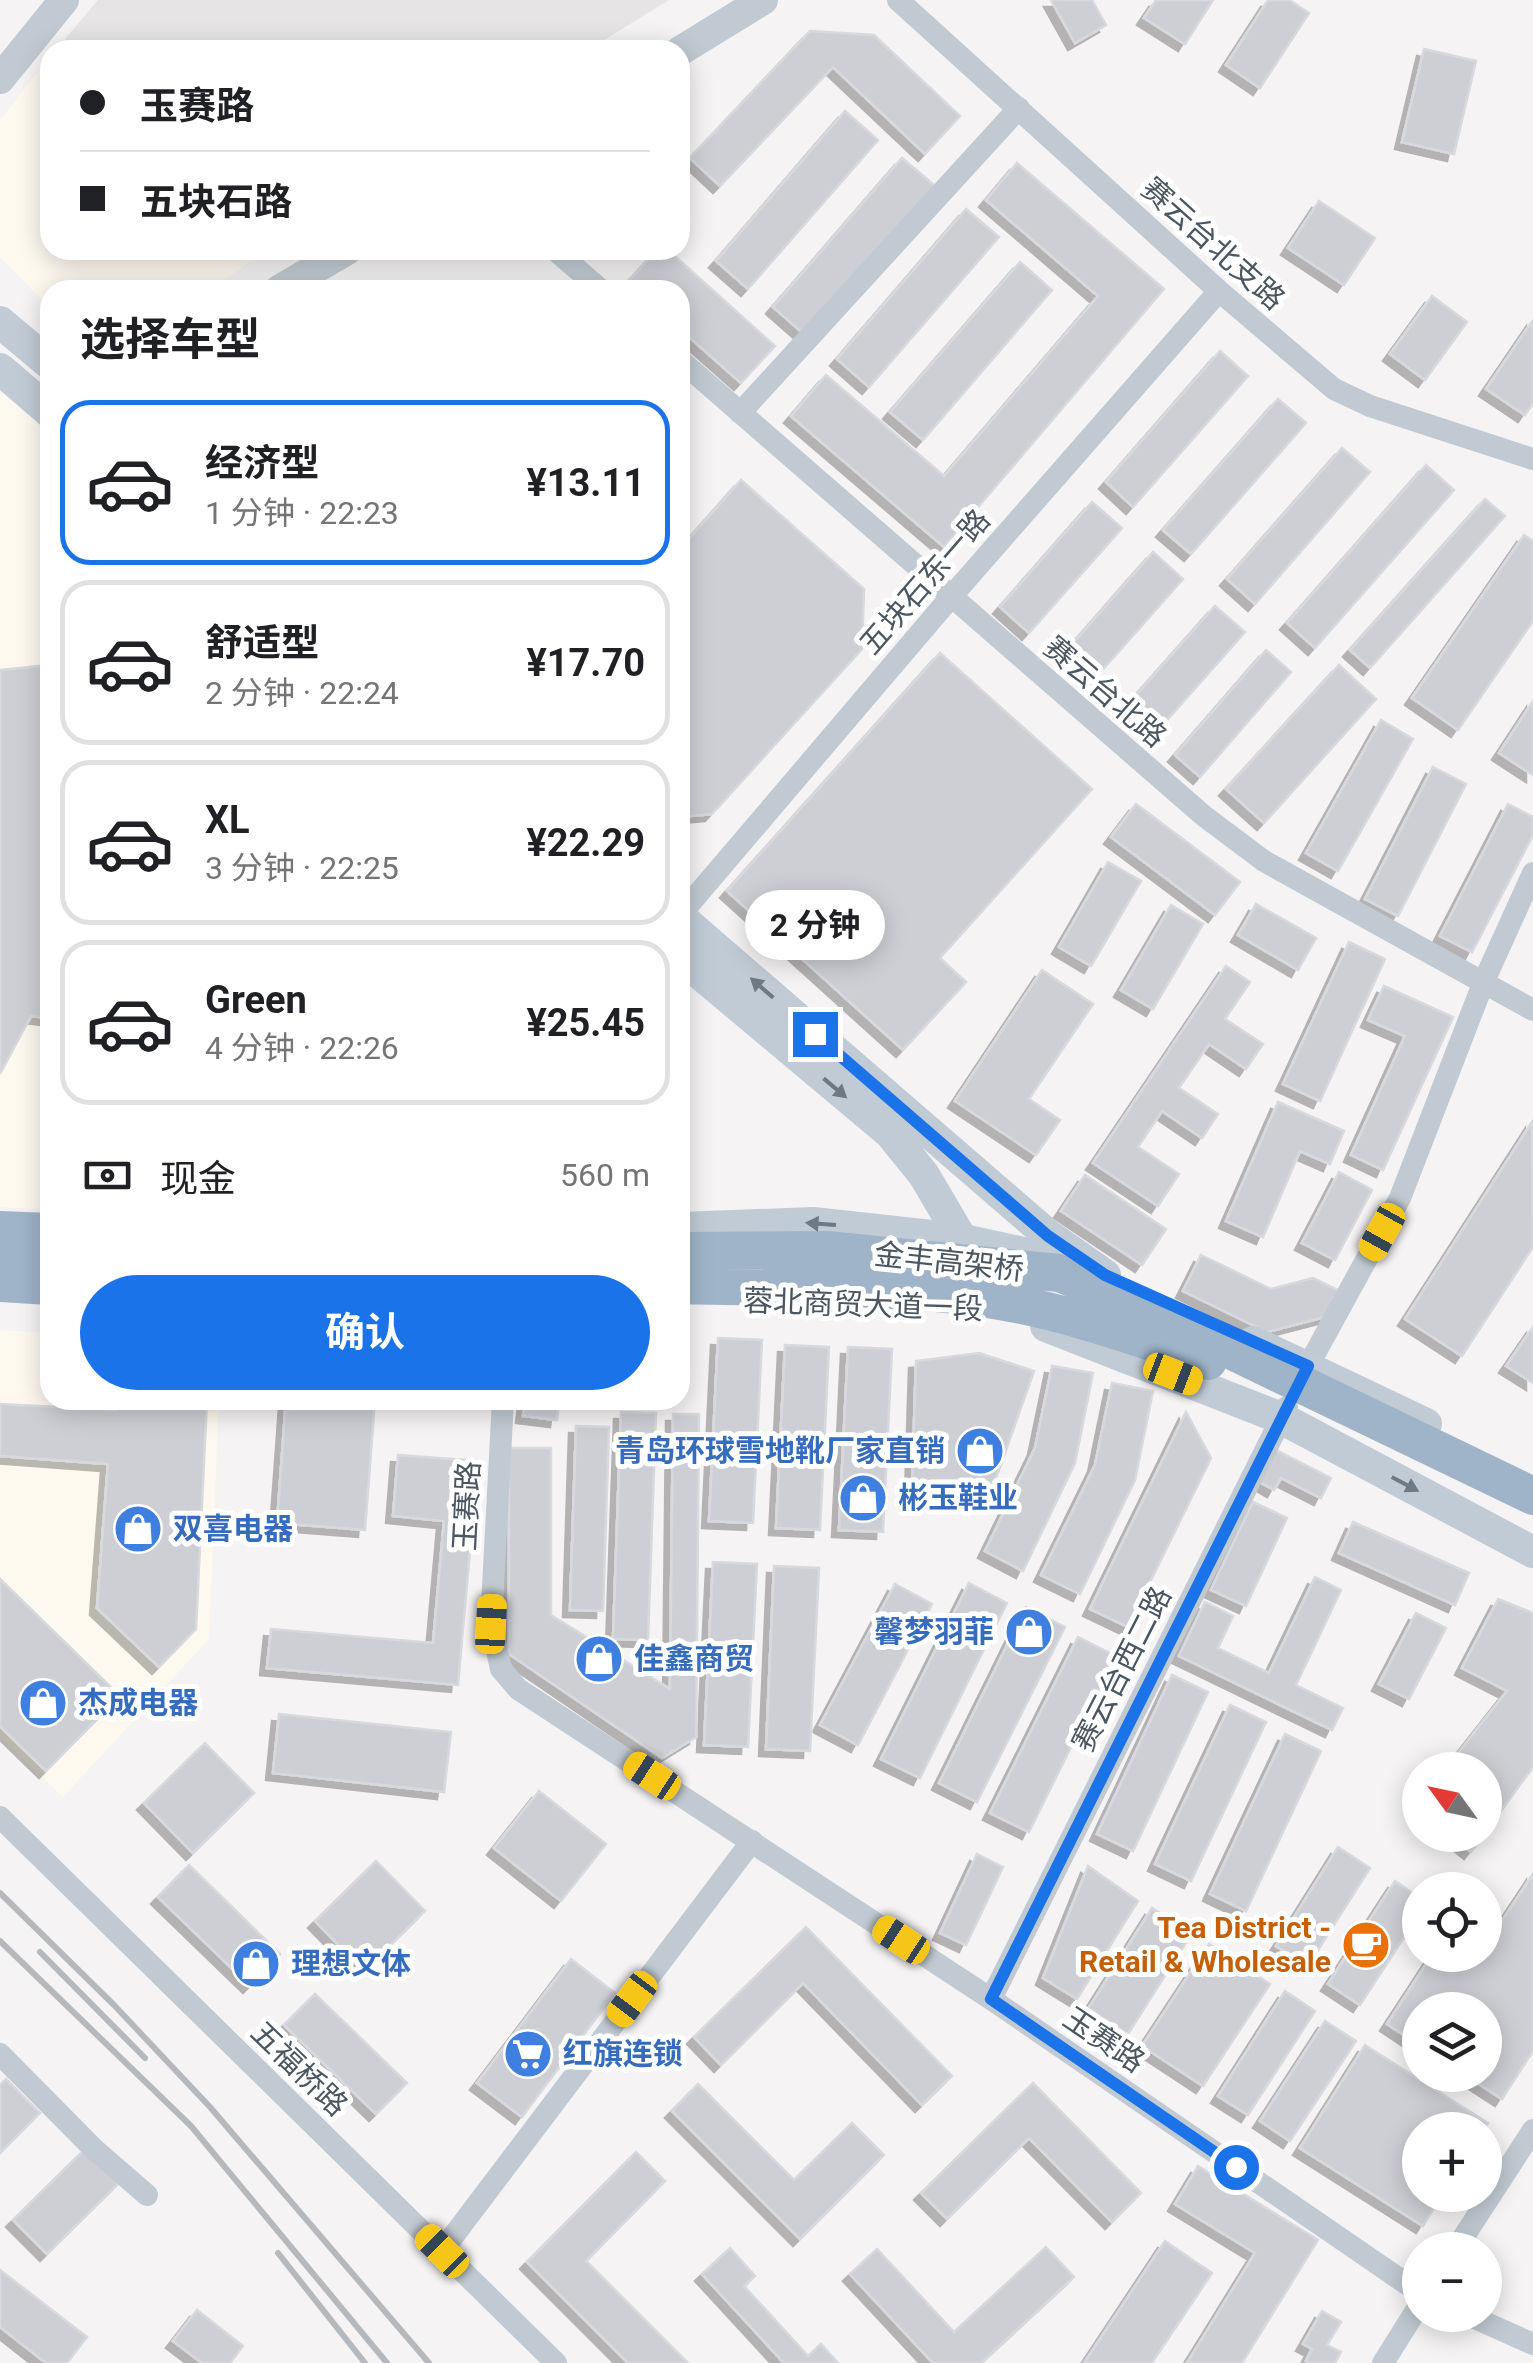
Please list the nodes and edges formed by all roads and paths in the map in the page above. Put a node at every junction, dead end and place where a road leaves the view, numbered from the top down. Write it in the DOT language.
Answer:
graph roads {
  1 [pos="64,0"];
  2 [pos="763,0"];
  3 [pos="898,0"];
  4 [pos="690,45"];
  5 [pos="0,79"];
  6 [pos="1020,108"];
  7 [pos="330,260"];
  8 [pos="566,260"];
  9 [pos="295,280"];
  10 [pos="589,280"];
  11 [pos="1219,291"];
  12 [pos="0,322"];
  13 [pos="40,356"];
  14 [pos="690,369"];
  15 [pos="0,370"];
  16 [pos="40,404"];
  17 [pos="740,414"];
  18 [pos="1533,460"];
  19 [pos="950,598"];
  20 [pos="1533,872"];
  21 [pos="690,904"];
  22 [pos="690,925"];
  23 [pos="690,965"];
  24 [pos="1484,981"];
  25 [pos="1533,1010"];
  26 [pos="0,1206"];
  27 [pos="40,1207"];
  28 [pos="0,1221"];
  29 [pos="40,1223"];
  30 [pos="690,1228"];
  31 [pos="0,1230"];
  32 [pos="40,1232"];
  33 [pos="960,1239"];
  34 [pos="690,1251"];
  35 [pos="0,1257"];
  36 [pos="40,1259"];
  37 [pos="0,1267"];
  38 [pos="40,1269"];
  39 [pos="1105,1275"];
  40 [pos="0,1283"];
  41 [pos="690,1284"];
  42 [pos="40,1285"];
  43 [pos="690,1299"];
  44 [pos="1040,1324"];
  45 [pos="1301,1395"];
  46 [pos="502,1410"];
  47 [pos="1533,1477"];
  48 [pos="1533,1496"];
  49 [pos="1533,1520"];
  50 [pos="1533,1552"];
  51 [pos="0,1817"];
  52 [pos="752,1841"];
  53 [pos="991,1999"];
  54 [pos="0,2054"];
  55 [pos="1533,2130"];
  56 [pos="147,2195"];
  57 [pos="1467,2232"];
  58 [pos="442,2251"];
  59 [pos="1402,2281"];
  60 [pos="1502,2330"];
  61 [pos="1402,2332"];
  62 [pos="1533,2344"];
  63 [pos="556,2363"];
  64 [pos="1382,2363"];
  1 -- 5 [label="street"];
  2 -- 4 [label="street"];
  3 -- 6 [label="street, 赛云台北支路"];
  6 -- 11 [label="street, 赛云台北支路"];
  6 -- 17 [label="street"];
  7 -- 9 [label="street"];
  8 -- 10 [label="street"];
  11 -- 18 [label="street, 赛云台北支路"];
  11 -- 19 [label="street, 五块石东一路"];
  12 -- 13 [label="main road"];
  14 -- 17 [label="street, 赛云台北路"];
  15 -- 16 [label="main road"];
  17 -- 19 [label="street, 赛云台北路"];
  19 -- 21 [label="street, 五块石东一路"];
  19 -- 24 [label="street, 赛云台北路"];
  20 -- 24 [label="street, 赛云台西二路"];
  39 -- 22 [label="main road, one-way"];
  23 -- 33 [label="main road, one-way"];
  24 -- 25 [label="street, 赛云台北路"];
  24 -- 45 [label="street, 赛云台西二路"];
  26 -- 27 [label="highway"];
  28 -- 29 [label="main road"];
  33 -- 30 [label="main road, 蓉北商贸大道一段, one-way"];
  31 -- 32 [label="highway"];
  33 -- 39 [label="main road, 蓉北商贸大道一段"];
  33 -- 44 [label="main road"];
  34 -- 45 [label="highway, 金丰高架桥"];
  35 -- 36 [label="highway"];
  37 -- 38 [label="main road"];
  39 -- 45 [label="main road, 蓉北商贸大道一段"];
  40 -- 42 [label="highway"];
  41 -- 45 [label="highway, 金丰高架桥"];
  43 -- 44 [label="main road, 蓉北商贸大道一段"];
  44 -- 45 [label="main road, 蓉北商贸大道一段"];
  45 -- 47 [label="main road, 蓉北商贸大道一段"];
  45 -- 48 [label="highway"];
  45 -- 49 [label="highway, 蓉北商贸大道一段"];
  45 -- 50 [label="main road, 蓉北商贸大道一段, one-way"];
  45 -- 53 [label="street, 赛云台西二路"];
  46 -- 52 [label="street, 玉赛路"];
  51 -- 58 [label="street, 五福桥路"];
  52 -- 53 [label="street, 玉赛路"];
  52 -- 58 [label="street"];
  53 -- 59 [label="street, 玉赛路"];
  54 -- 56 [label="street"];
  55 -- 57 [label="street"];
  58 -- 63 [label="street, 五福桥路"];
  60 -- 62 [label="street"];
  61 -- 64 [label="street"];
}
